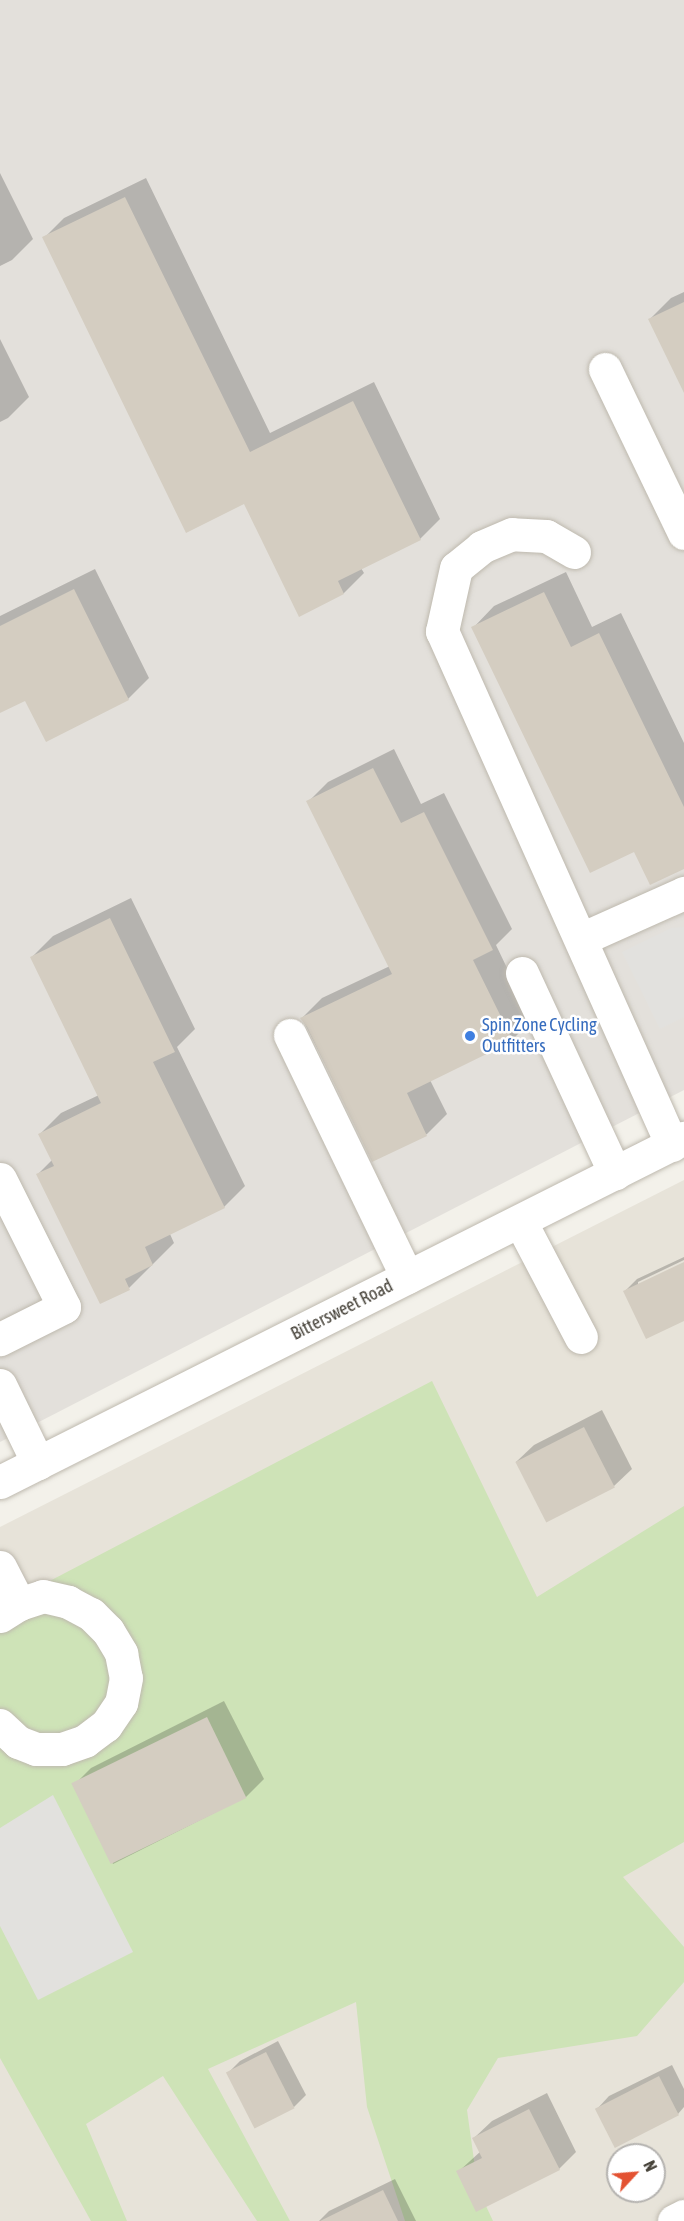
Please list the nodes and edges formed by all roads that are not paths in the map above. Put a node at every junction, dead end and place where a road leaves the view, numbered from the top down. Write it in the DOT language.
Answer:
graph roads {
  1 [pos="605,369"];
  2 [pos="684,532"];
  3 [pos="574,552"];
  4 [pos="684,893"];
  5 [pos="582,939"];
  6 [pos="522,973"];
  7 [pos="290,1035"];
  8 [pos="678,1142"];
  9 [pos="615,1173"];
  10 [pos="0,1179"];
  11 [pos="520,1221"];
  12 [pos="407,1278"];
  13 [pos="581,1337"];
  14 [pos="0,1339"];
  15 [pos="0,1386"];
  16 [pos="38,1463"];
  17 [pos="0,1482"];
  18 [pos="0,1567"];
  19 [pos="10,1610"];
  20 [pos="0,1725"];
  21 [pos="684,2216"];
  22 [pos="674,2221"];
  1 -- 2 [label="street"];
  3 -- 5 [label="street"];
  4 -- 5 [label="street"];
  5 -- 8 [label="street"];
  6 -- 9 [label="street"];
  7 -- 12 [label="street"];
  8 -- 9 [label="street, Bittersweet Road"];
  9 -- 11 [label="street, Bittersweet Road"];
  10 -- 14 [label="street"];
  11 -- 12 [label="street, Bittersweet Road"];
  11 -- 13 [label="street"];
  12 -- 16 [label="street, Bittersweet Road"];
  15 -- 16 [label="street"];
  16 -- 17 [label="street, Bittersweet Road"];
  18 -- 19 [label="street"];
  19 -- 20 [label="street"];
  21 -- 22 [label="street"];
}
